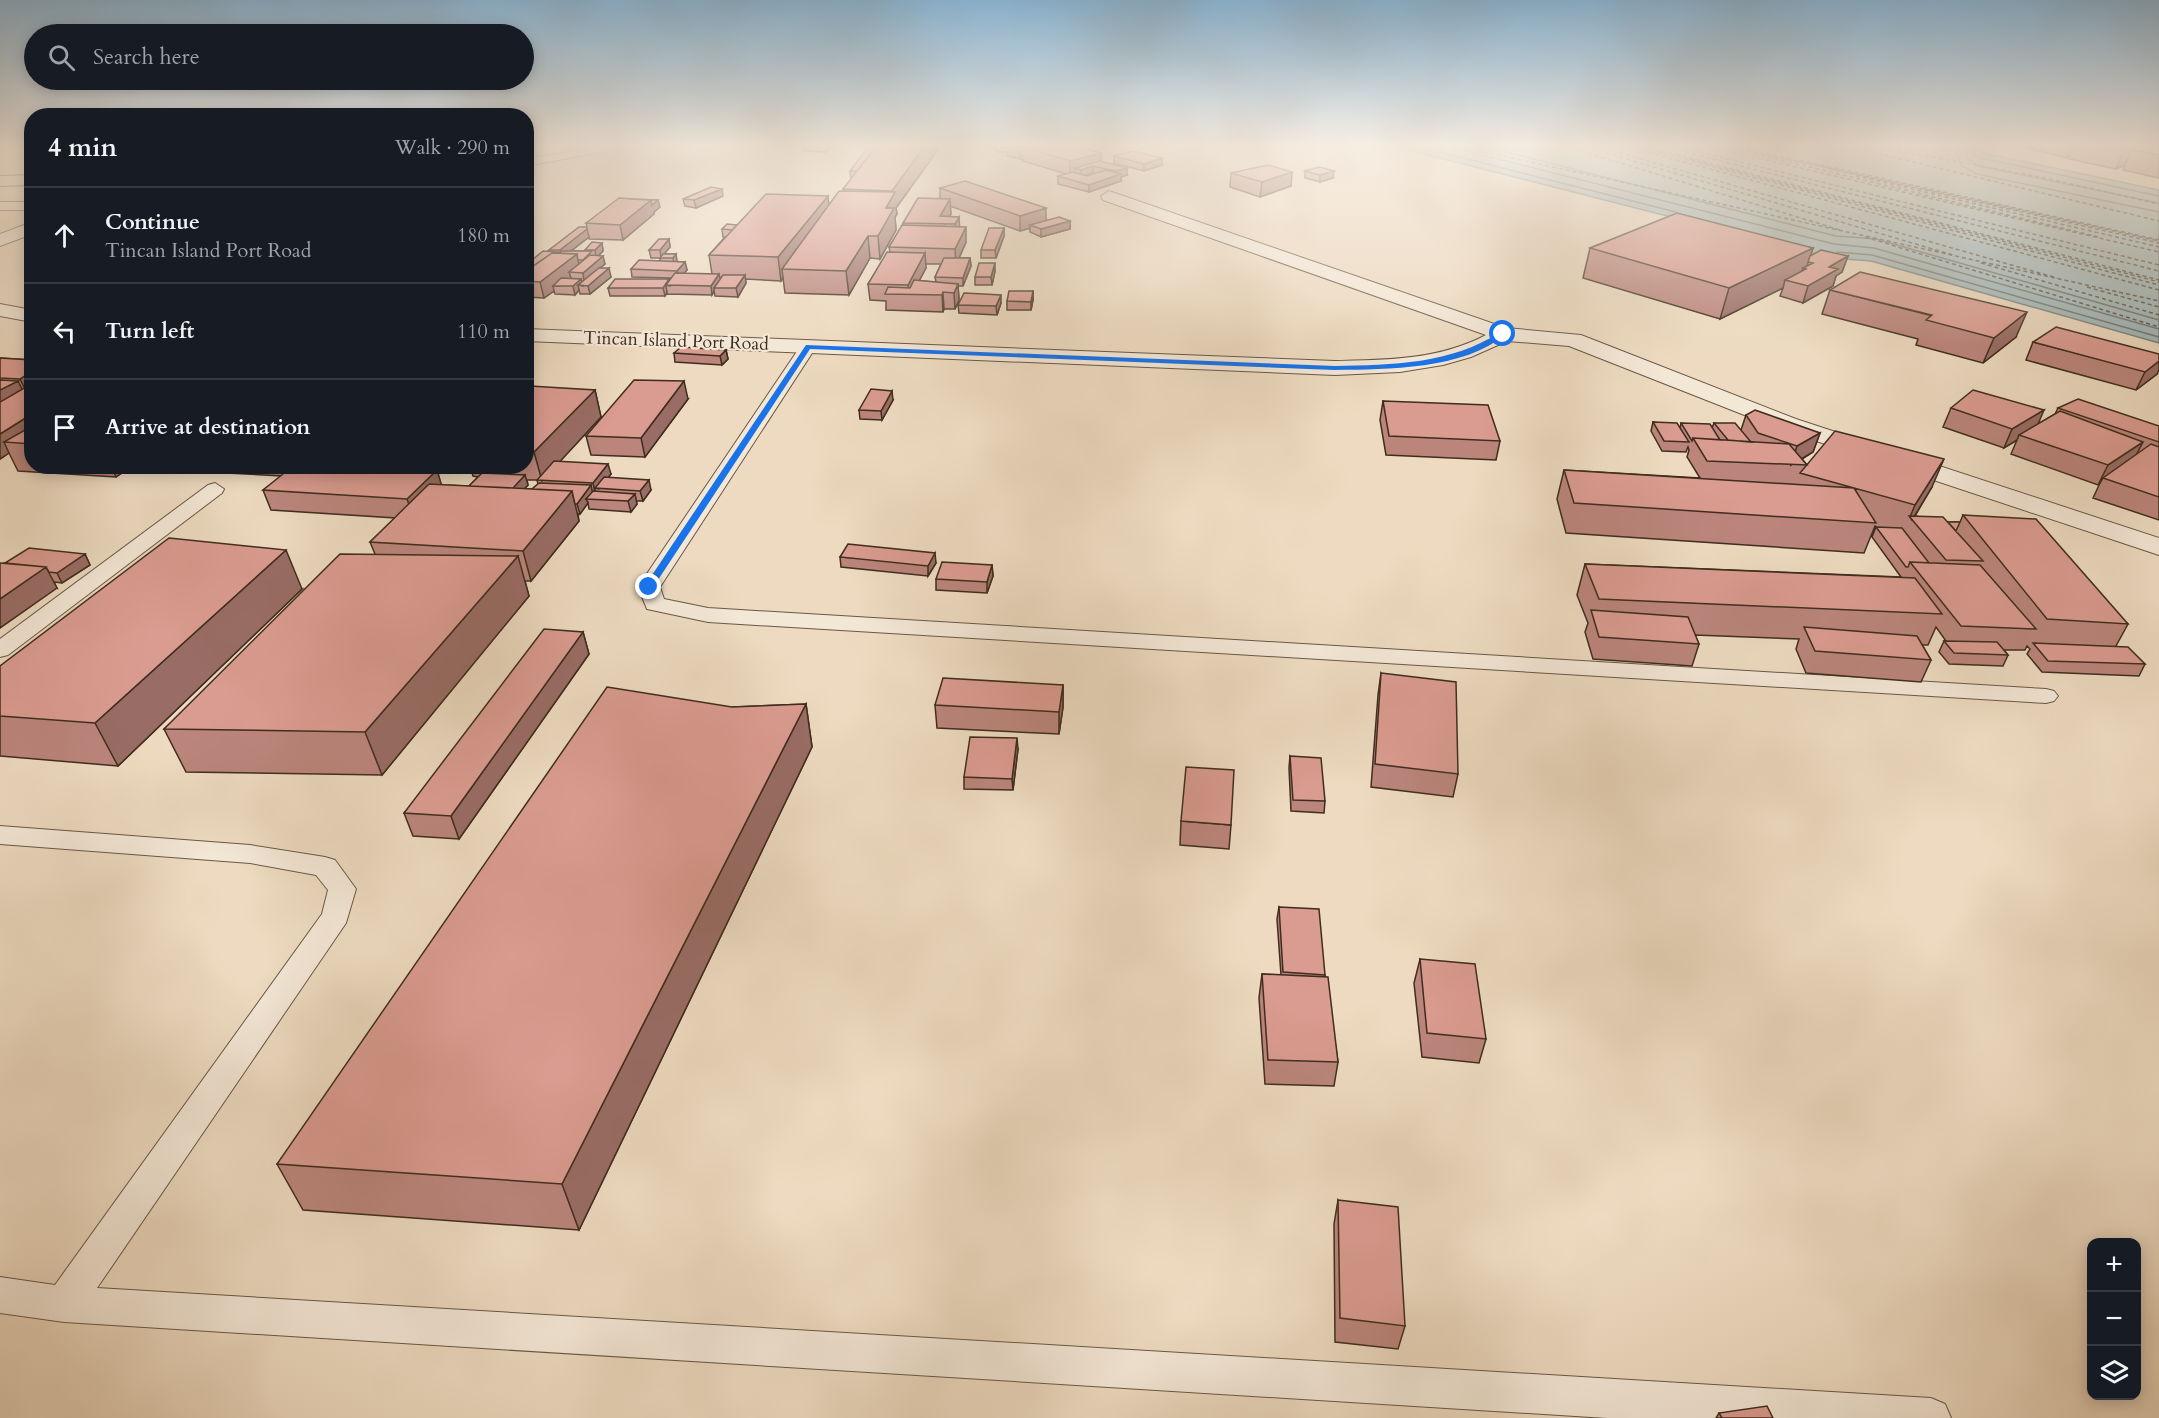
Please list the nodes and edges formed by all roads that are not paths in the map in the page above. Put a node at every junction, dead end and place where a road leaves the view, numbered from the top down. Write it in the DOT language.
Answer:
graph roads {
  1 [pos="1158,213"];
  2 [pos="24,230"];
  3 [pos="0,241"];
  4 [pos="0,310"];
  5 [pos="24,314"];
  6 [pos="24,317"];
  7 [pos="0,321"];
  8 [pos="1503,334"];
  9 [pos="534,335"];
  10 [pos="808,347"];
  11 [pos="215,489"];
  12 [pos="2159,547"];
  13 [pos="0,650"];
  14 [pos="2046,696"];
  15 [pos="0,835"];
  16 [pos="0,1295"];
  17 [pos="64,1304"];
  18 [pos="1931,1418"];
  1 -- 8 [label="street"];
  2 -- 3 [label="street"];
  4 -- 5 [label="street"];
  6 -- 7 [label="street"];
  8 -- 10 [label="street, Tincan Island Port Road"];
  8 -- 12 [label="street"];
  9 -- 10 [label="street, Tincan Island Port Road"];
  10 -- 14 [label="lane"];
  11 -- 13 [label="lane"];
  15 -- 17 [label="lane"];
  16 -- 17 [label="lane"];
  17 -- 18 [label="lane"];
}
